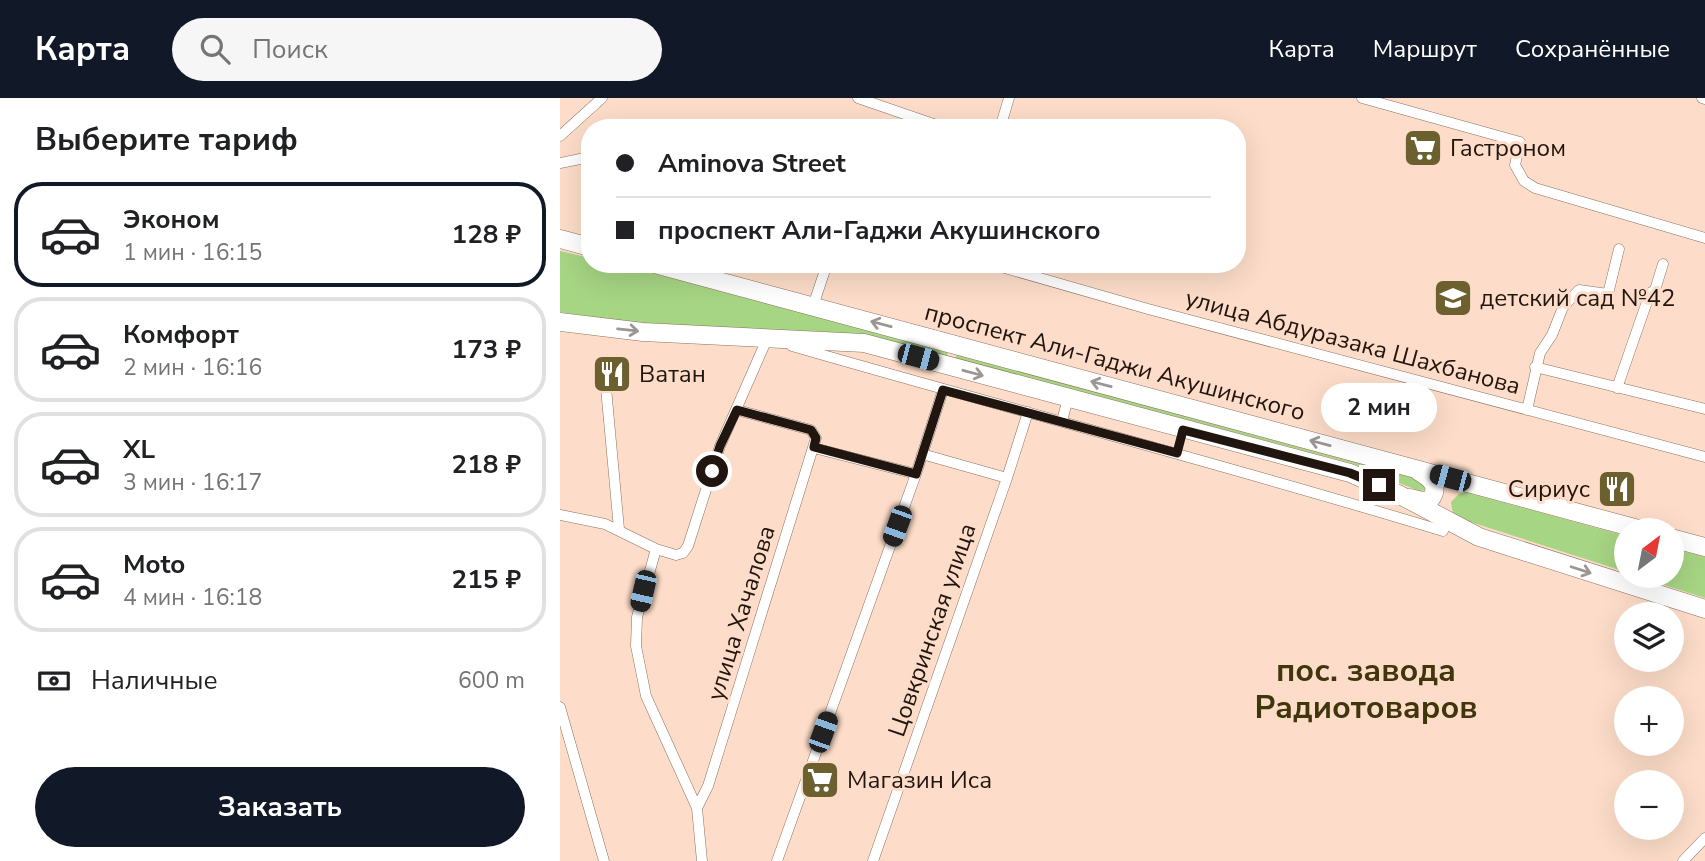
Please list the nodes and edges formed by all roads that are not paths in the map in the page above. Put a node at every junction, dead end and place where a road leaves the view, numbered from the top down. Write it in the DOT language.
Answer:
graph roads {
  1 [pos="603,98"];
  2 [pos="858,98"];
  3 [pos="1009,98"];
  4 [pos="1362,98"];
  5 [pos="919,119"];
  6 [pos="1003,119"];
  7 [pos="560,136"];
  8 [pos="581,159"];
  9 [pos="560,163"];
  10 [pos="1705,238"];
  11 [pos="560,239"];
  12 [pos="581,245"];
  13 [pos="1619,249"];
  14 [pos="1662,264"];
  15 [pos="689,273"];
  16 [pos="824,273"];
  17 [pos="1022,273"];
  18 [pos="813,306"];
  19 [pos="560,322"];
  20 [pos="767,338"];
  21 [pos="950,343"];
  22 [pos="944,365"];
  23 [pos="1535,367"];
  24 [pos="606,388"];
  25 [pos="1617,388"];
  26 [pos="943,390"];
  27 [pos="1068,398"];
  28 [pos="1705,409"];
  29 [pos="737,410"];
  30 [pos="1527,410"];
  31 [pos="1028,412"];
  32 [pos="1062,421"];
  33 [pos="1183,430"];
  34 [pos="814,447"];
  35 [pos="1177,453"];
  36 [pos="922,454"];
  37 [pos="1705,457"];
  38 [pos="1412,467"];
  39 [pos="916,474"];
  40 [pos="1007,478"];
  41 [pos="1470,483"];
  42 [pos="1398,494"];
  43 [pos="560,515"];
  44 [pos="1446,520"];
  45 [pos="1614,522"];
  46 [pos="619,529"];
  47 [pos="1684,541"];
  48 [pos="1705,547"];
  49 [pos="656,549"];
  50 [pos="1705,609"];
  51 [pos="560,707"];
  52 [pos="697,808"];
  53 [pos="1705,838"];
  54 [pos="604,861"];
  55 [pos="702,861"];
  56 [pos="777,861"];
  57 [pos="873,861"];
  58 [pos="1683,861"];
  1 -- 7 [label="street"];
  2 -- 5 [label="street"];
  3 -- 6 [label="street"];
  4 -- 10 [label="street"];
  8 -- 9 [label="street"];
  11 -- 12 [label="highway"];
  13 -- 23 [label="street"];
  14 -- 25 [label="street"];
  15 -- 18 [label="highway, проспект Али-Гаджи Акушинского"];
  16 -- 18 [label="street"];
  17 -- 30 [label="street, улица Абдуразака Шахбанова"];
  21 -- 18 [label="highway, проспект Али-Гаджи Акушинского, one-way"];
  19 -- 20 [label="highway, проспект Али-Гаджи Акушинского, one-way"];
  20 -- 22 [label="highway, проспект Али-Гаджи Акушинского"];
  20 -- 26 [label="street"];
  20 -- 29 [label="street"];
  21 -- 22 [label="highway"];
  38 -- 21 [label="highway, проспект Али-Гаджи Акушинского, one-way"];
  22 -- 27 [label="highway, проспект Али-Гаджи Акушинского, one-way"];
  23 -- 25 [label="street"];
  23 -- 30 [label="street"];
  24 -- 46 [label="street"];
  25 -- 28 [label="street"];
  26 -- 31 [label="street"];
  26 -- 36 [label="street"];
  27 -- 32 [label="street"];
  27 -- 33 [label="highway, проспект Али-Гаджи Акушинского"];
  29 -- 34 [label="street, улица Хачалова"];
  29 -- 49 [label="street"];
  30 -- 37 [label="street, улица Абдуразака Шахбанова"];
  31 -- 32 [label="street"];
  31 -- 40 [label="street, Цовкринская улица"];
  32 -- 35 [label="street"];
  33 -- 35 [label="street"];
  33 -- 42 [label="highway, проспект Али-Гаджи Акушинского"];
  34 -- 39 [label="street"];
  34 -- 52 [label="street, улица Хачалова"];
  35 -- 44 [label="street"];
  36 -- 39 [label="street"];
  36 -- 40 [label="street"];
  38 -- 41 [label="highway, проспект Али-Гаджи Акушинского"];
  38 -- 42 [label="highway"];
  39 -- 56 [label="street"];
  40 -- 57 [label="street, Цовкринская улица"];
  41 -- 44 [label="highway"];
  41 -- 45 [label="highway, проспект Али-Гаджи Акушинского"];
  42 -- 44 [label="highway, проспект Али-Гаджи Акушинского"];
  43 -- 46 [label="street"];
  44 -- 50 [label="highway, проспект Али-Гаджи Акушинского, one-way"];
  46 -- 49 [label="street"];
  47 -- 48 [label="highway"];
  49 -- 52 [label="street"];
  51 -- 54 [label="street"];
  52 -- 55 [label="street"];
  53 -- 58 [label="street"];
}
